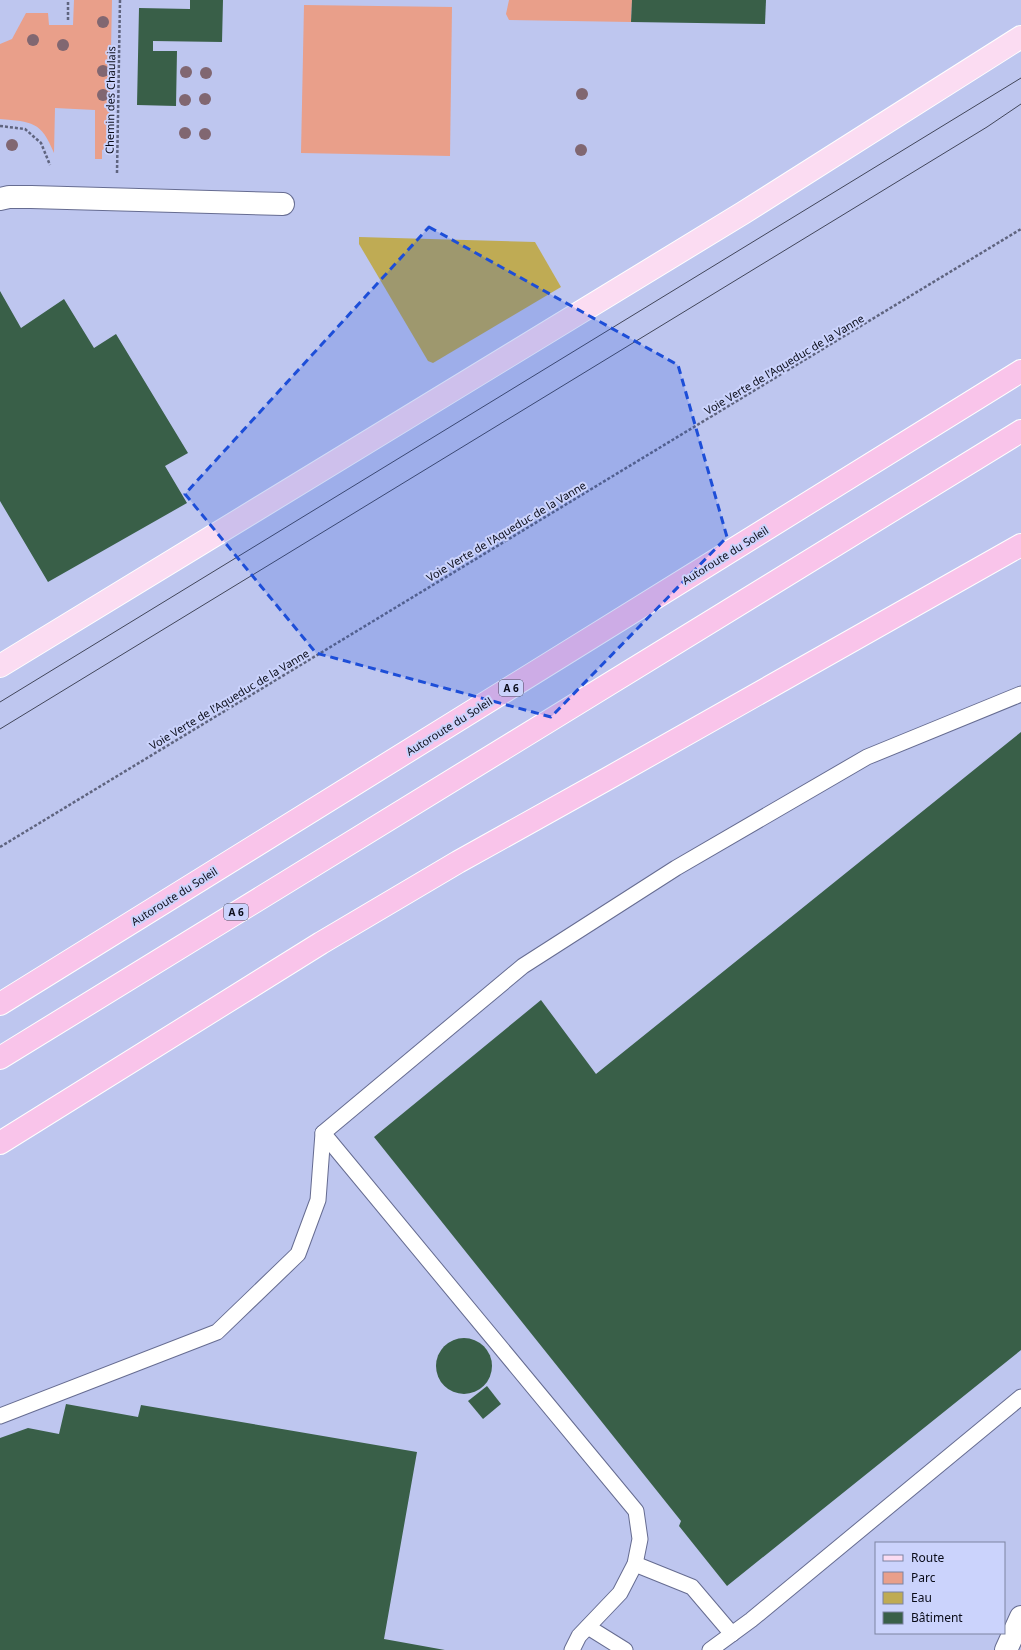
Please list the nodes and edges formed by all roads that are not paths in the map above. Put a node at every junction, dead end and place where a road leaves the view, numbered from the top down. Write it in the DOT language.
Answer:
graph roads {
  1 [pos="1021,38"];
  2 [pos="0,199"];
  3 [pos="283,204"];
  4 [pos="1021,371"];
  5 [pos="1021,431"];
  6 [pos="1021,545"];
  7 [pos="0,666"];
  8 [pos="1021,694"];
  9 [pos="0,1004"];
  10 [pos="0,1058"];
  11 [pos="323,1134"];
  12 [pos="0,1143"];
  13 [pos="1021,1397"];
  14 [pos="0,1416"];
  15 [pos="636,1564"];
  16 [pos="1021,1617"];
  17 [pos="588,1627"];
  18 [pos="732,1634"];
  19 [pos="572,1650"];
  20 [pos="625,1650"];
  21 [pos="710,1650"];
  22 [pos="1006,1650"];
  1 -- 7 [label="main road"];
  2 -- 3 [label="street"];
  4 -- 9 [label="highway, Autoroute du Soleil / A 6"];
  5 -- 10 [label="highway, A 6"];
  6 -- 12 [label="highway"];
  8 -- 11 [label="lane"];
  11 -- 14 [label="lane"];
  11 -- 15 [label="lane"];
  13 -- 18 [label="lane"];
  15 -- 17 [label="lane"];
  15 -- 18 [label="lane"];
  16 -- 22 [label="street"];
  17 -- 19 [label="lane"];
  17 -- 20 [label="lane"];
  18 -- 21 [label="lane"];
}
